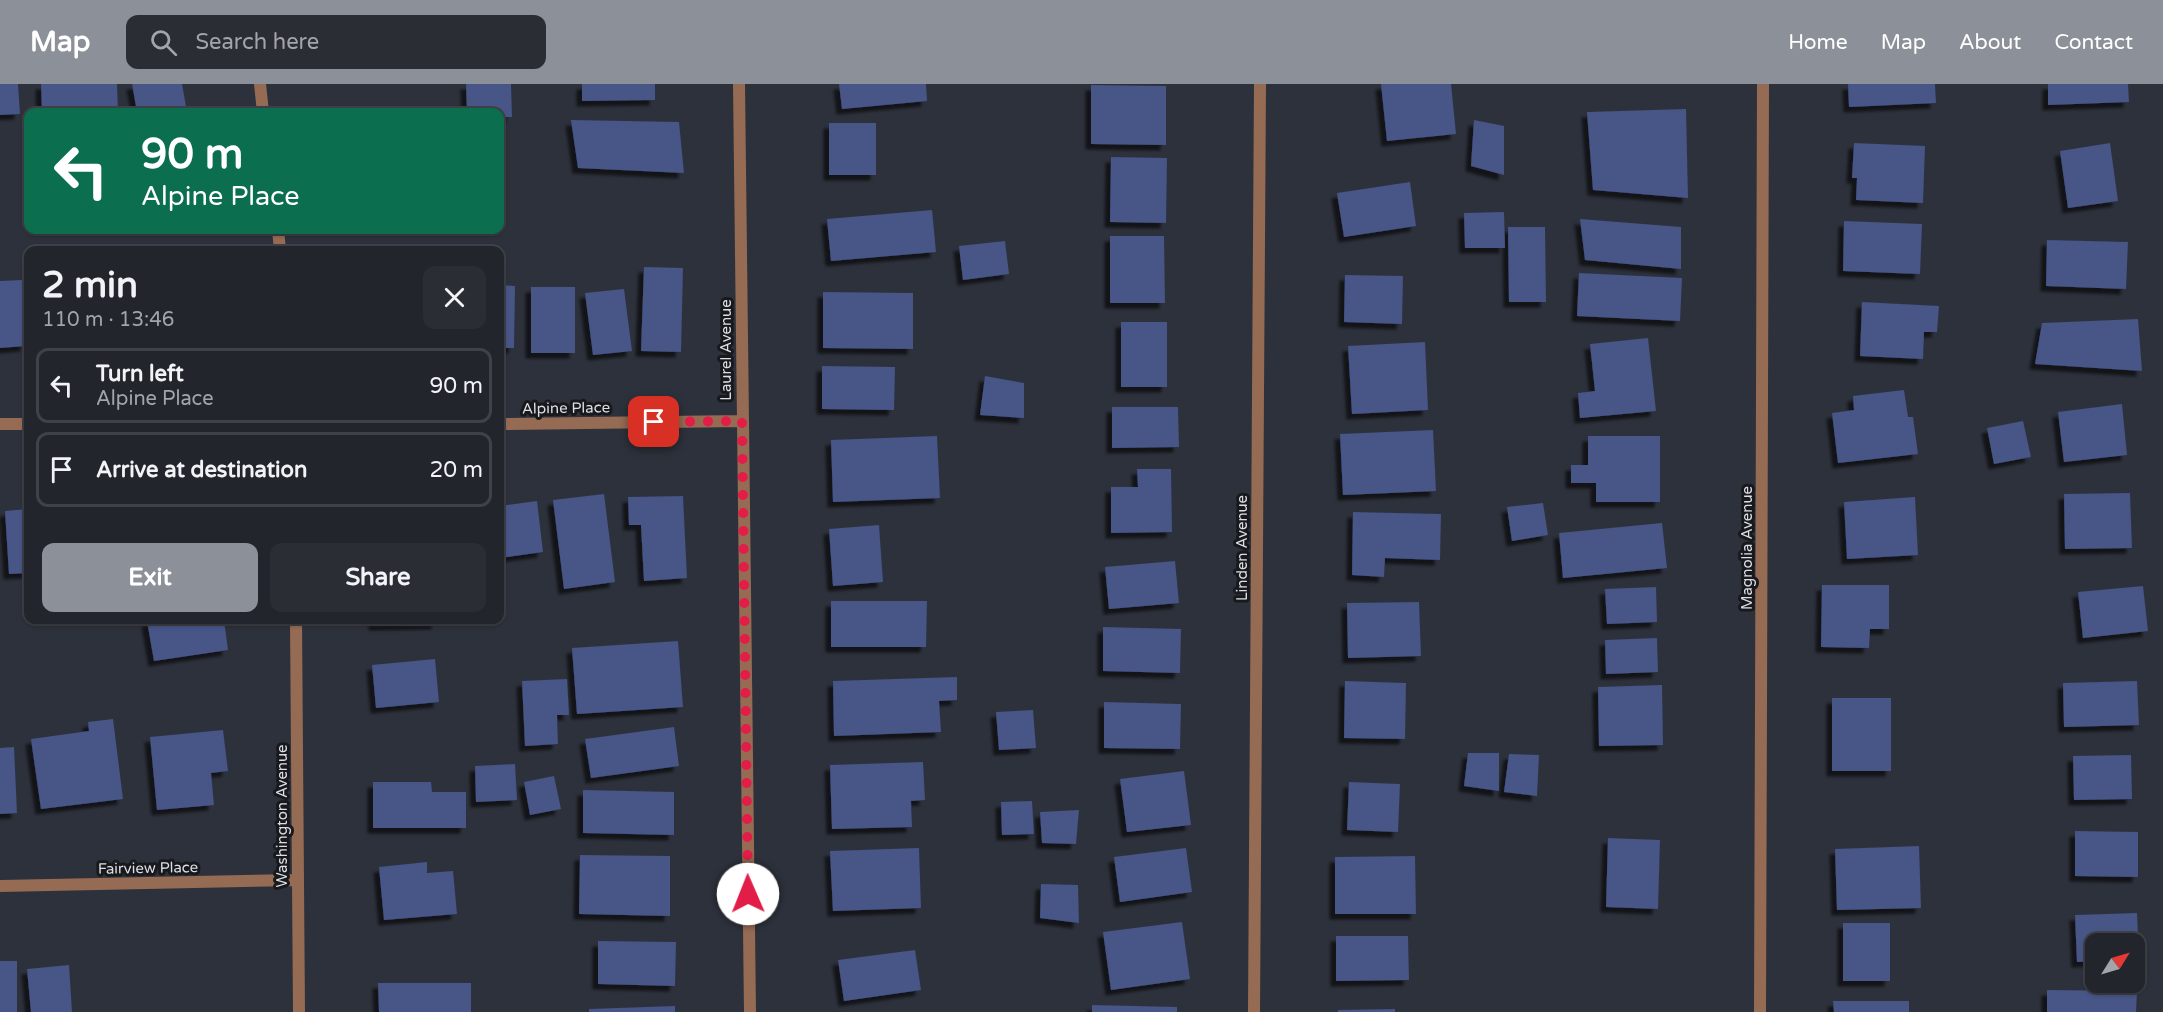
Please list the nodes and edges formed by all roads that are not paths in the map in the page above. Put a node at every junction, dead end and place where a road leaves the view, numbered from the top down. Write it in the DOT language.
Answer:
graph roads {
  1 [pos="260,84"];
  2 [pos="739,84"];
  3 [pos="1260,84"];
  4 [pos="1763,84"];
  5 [pos="263,108"];
  6 [pos="742,421"];
  7 [pos="0,424"];
  8 [pos="24,424"];
  9 [pos="504,424"];
  10 [pos="297,624"];
  11 [pos="297,880"];
  12 [pos="0,886"];
  13 [pos="299,1012"];
  14 [pos="750,1012"];
  15 [pos="1254,1012"];
  16 [pos="1760,1012"];
  1 -- 5 [label="street"];
  2 -- 6 [label="street, Laurel Avenue"];
  3 -- 15 [label="street, Linden Avenue"];
  4 -- 16 [label="street, Magnolia Avenue"];
  6 -- 9 [label="street, Alpine Place"];
  6 -- 14 [label="street, Laurel Avenue"];
  7 -- 8 [label="street"];
  10 -- 11 [label="street, Washington Avenue"];
  11 -- 12 [label="street, Fairview Place"];
  11 -- 13 [label="street, Washington Avenue"];
}
